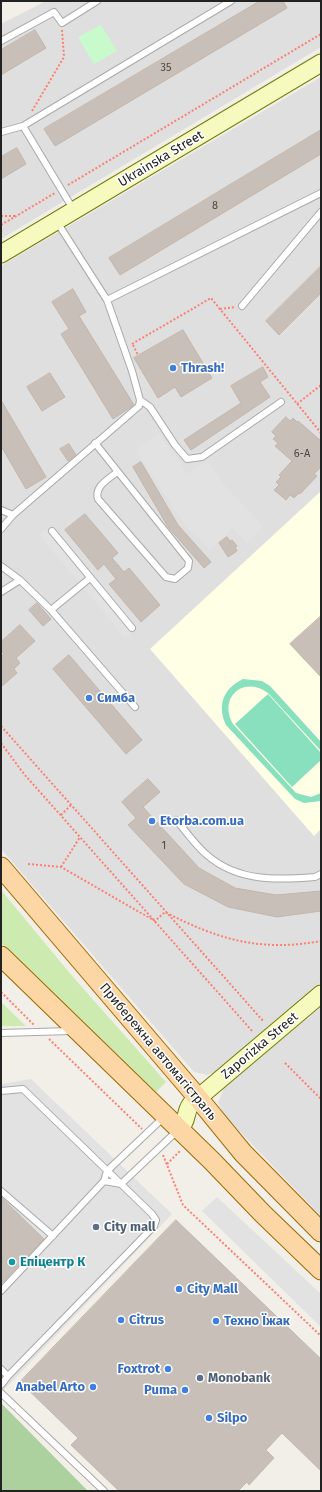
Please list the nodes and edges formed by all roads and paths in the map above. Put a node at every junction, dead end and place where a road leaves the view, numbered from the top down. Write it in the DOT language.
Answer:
graph roads {
  1 [pos="96,1"];
  2 [pos="231,1"];
  3 [pos="62,23"];
  4 [pos="321,34"];
  5 [pos="1,41"];
  6 [pos="321,63"];
  7 [pos="23,126"];
  8 [pos="1,132"];
  9 [pos="61,190"];
  10 [pos="321,193"];
  11 [pos="74,210"];
  12 [pos="321,212"];
  13 [pos="1,216"];
  14 [pos="16,216"];
  15 [pos="56,221"];
  16 [pos="1,225"];
  17 [pos="1,254"];
  18 [pos="107,300"];
  19 [pos="242,306"];
  20 [pos="220,309"];
  21 [pos="132,344"];
  22 [pos="321,385"];
  23 [pos="140,400"];
  24 [pos="281,402"];
  25 [pos="297,404"];
  26 [pos="321,433"];
  27 [pos="95,443"];
  28 [pos="117,472"];
  29 [pos="1,510"];
  30 [pos="13,515"];
  31 [pos="1,529"];
  32 [pos="52,531"];
  33 [pos="1,566"];
  34 [pos="90,578"];
  35 [pos="20,580"];
  36 [pos="1,592"];
  37 [pos="51,610"];
  38 [pos="132,628"];
  39 [pos="135,707"];
  40 [pos="1,726"];
  41 [pos="1,744"];
  42 [pos="72,805"];
  43 [pos="61,815"];
  44 [pos="176,820"];
  45 [pos="80,837"];
  46 [pos="28,864"];
  47 [pos="1,867"];
  48 [pos="61,867"];
  49 [pos="321,874"];
  50 [pos="165,912"];
  51 [pos="155,922"];
  52 [pos="321,941"];
  53 [pos="1,956"];
  54 [pos="1,992"];
  55 [pos="321,994"];
  56 [pos="264,1022"];
  57 [pos="77,1030"];
  58 [pos="40,1031"];
  59 [pos="253,1032"];
  60 [pos="1,1033"];
  61 [pos="285,1063"];
  62 [pos="1,1091"];
  63 [pos="198,1098"];
  64 [pos="321,1099"];
  65 [pos="165,1116"];
  66 [pos="179,1129"];
  67 [pos="147,1134"];
  68 [pos="160,1147"];
  69 [pos="180,1150"];
  70 [pos="167,1164"];
  71 [pos="107,1171"];
  72 [pos="104,1181"];
  73 [pos="121,1184"];
  74 [pos="1,1191"];
  75 [pos="321,1232"];
  76 [pos="53,1236"];
  77 [pos="321,1270"];
  78 [pos="1,1291"];
  79 [pos="321,1336"];
  80 [pos="1,1369"];
  81 [pos="8,1376"];
  82 [pos="1,1385"];
  83 [pos="1,1393"];
  84 [pos="104,1491"];
  1 -- 3 [label="lane"];
  2 -- 7 [label="lane"];
  3 -- 5 [label="lane"];
  3 -- 7 [label="path"];
  4 -- 9 [label="path"];
  6 -- 11 [label="main road, Ukrainska Street"];
  7 -- 8 [label="lane"];
  7 -- 9 [label="lane"];
  9 -- 11 [label="lane"];
  9 -- 14 [label="path"];
  10 -- 18 [label="lane"];
  11 -- 15 [label="main road, Ukrainska Street"];
  12 -- 19 [label="lane"];
  13 -- 14 [label="path"];
  14 -- 16 [label="path"];
  15 -- 17 [label="main road, Ukrainska Street"];
  15 -- 18 [label="lane"];
  18 -- 23 [label="lane"];
  19 -- 20 [label="path"];
  20 -- 21 [label="path"];
  20 -- 25 [label="path"];
  22 -- 25 [label="path"];
  23 -- 24 [label="lane"];
  23 -- 27 [label="lane"];
  25 -- 26 [label="path"];
  27 -- 28 [label="lane"];
  27 -- 30 [label="lane"];
  28 -- 28 [label="lane"];
  29 -- 30 [label="lane"];
  30 -- 31 [label="lane"];
  32 -- 34 [label="lane"];
  33 -- 35 [label="lane"];
  34 -- 37 [label="lane"];
  34 -- 38 [label="lane"];
  35 -- 36 [label="lane"];
  35 -- 37 [label="lane"];
  37 -- 39 [label="lane"];
  40 -- 42 [label="path"];
  41 -- 43 [label="path"];
  42 -- 43 [label="path"];
  42 -- 50 [label="path"];
  43 -- 45 [label="path"];
  44 -- 49 [label="lane"];
  45 -- 48 [label="path"];
  45 -- 51 [label="path"];
  46 -- 48 [label="path"];
  47 -- 63 [label="main road, Прибережна автомагістраль"];
  48 -- 51 [label="path"];
  50 -- 51 [label="path"];
  50 -- 52 [label="path"];
  50 -- 56 [label="path"];
  51 -- 59 [label="path"];
  53 -- 57 [label="main road"];
  54 -- 58 [label="path"];
  55 -- 63 [label="main road, Zaporizka Street"];
  57 -- 58 [label="lane"];
  57 -- 65 [label="main road"];
  58 -- 60 [label="lane"];
  58 -- 67 [label="path"];
  61 -- 64 [label="path"];
  62 -- 71 [label="lane"];
  63 -- 66 [label="main road, Zaporizka Street"];
  63 -- 75 [label="main road, Прибережна автомагістраль"];
  65 -- 66 [label="main road"];
  65 -- 67 [label="lane"];
  66 -- 68 [label="lane"];
  66 -- 77 [label="main road"];
  67 -- 71 [label="lane"];
  68 -- 70 [label="path"];
  68 -- 73 [label="lane"];
  69 -- 70 [label="path"];
  70 -- 79 [label="path"];
  71 -- 72 [label="lane"];
  71 -- 73 [label="lane"];
  72 -- 73 [label="lane"];
  72 -- 76 [label="lane"];
  73 -- 81 [label="lane"];
  74 -- 76 [label="lane"];
  76 -- 78 [label="lane"];
  80 -- 81 [label="lane"];
  81 -- 82 [label="lane"];
  83 -- 84 [label="lane"];
}
